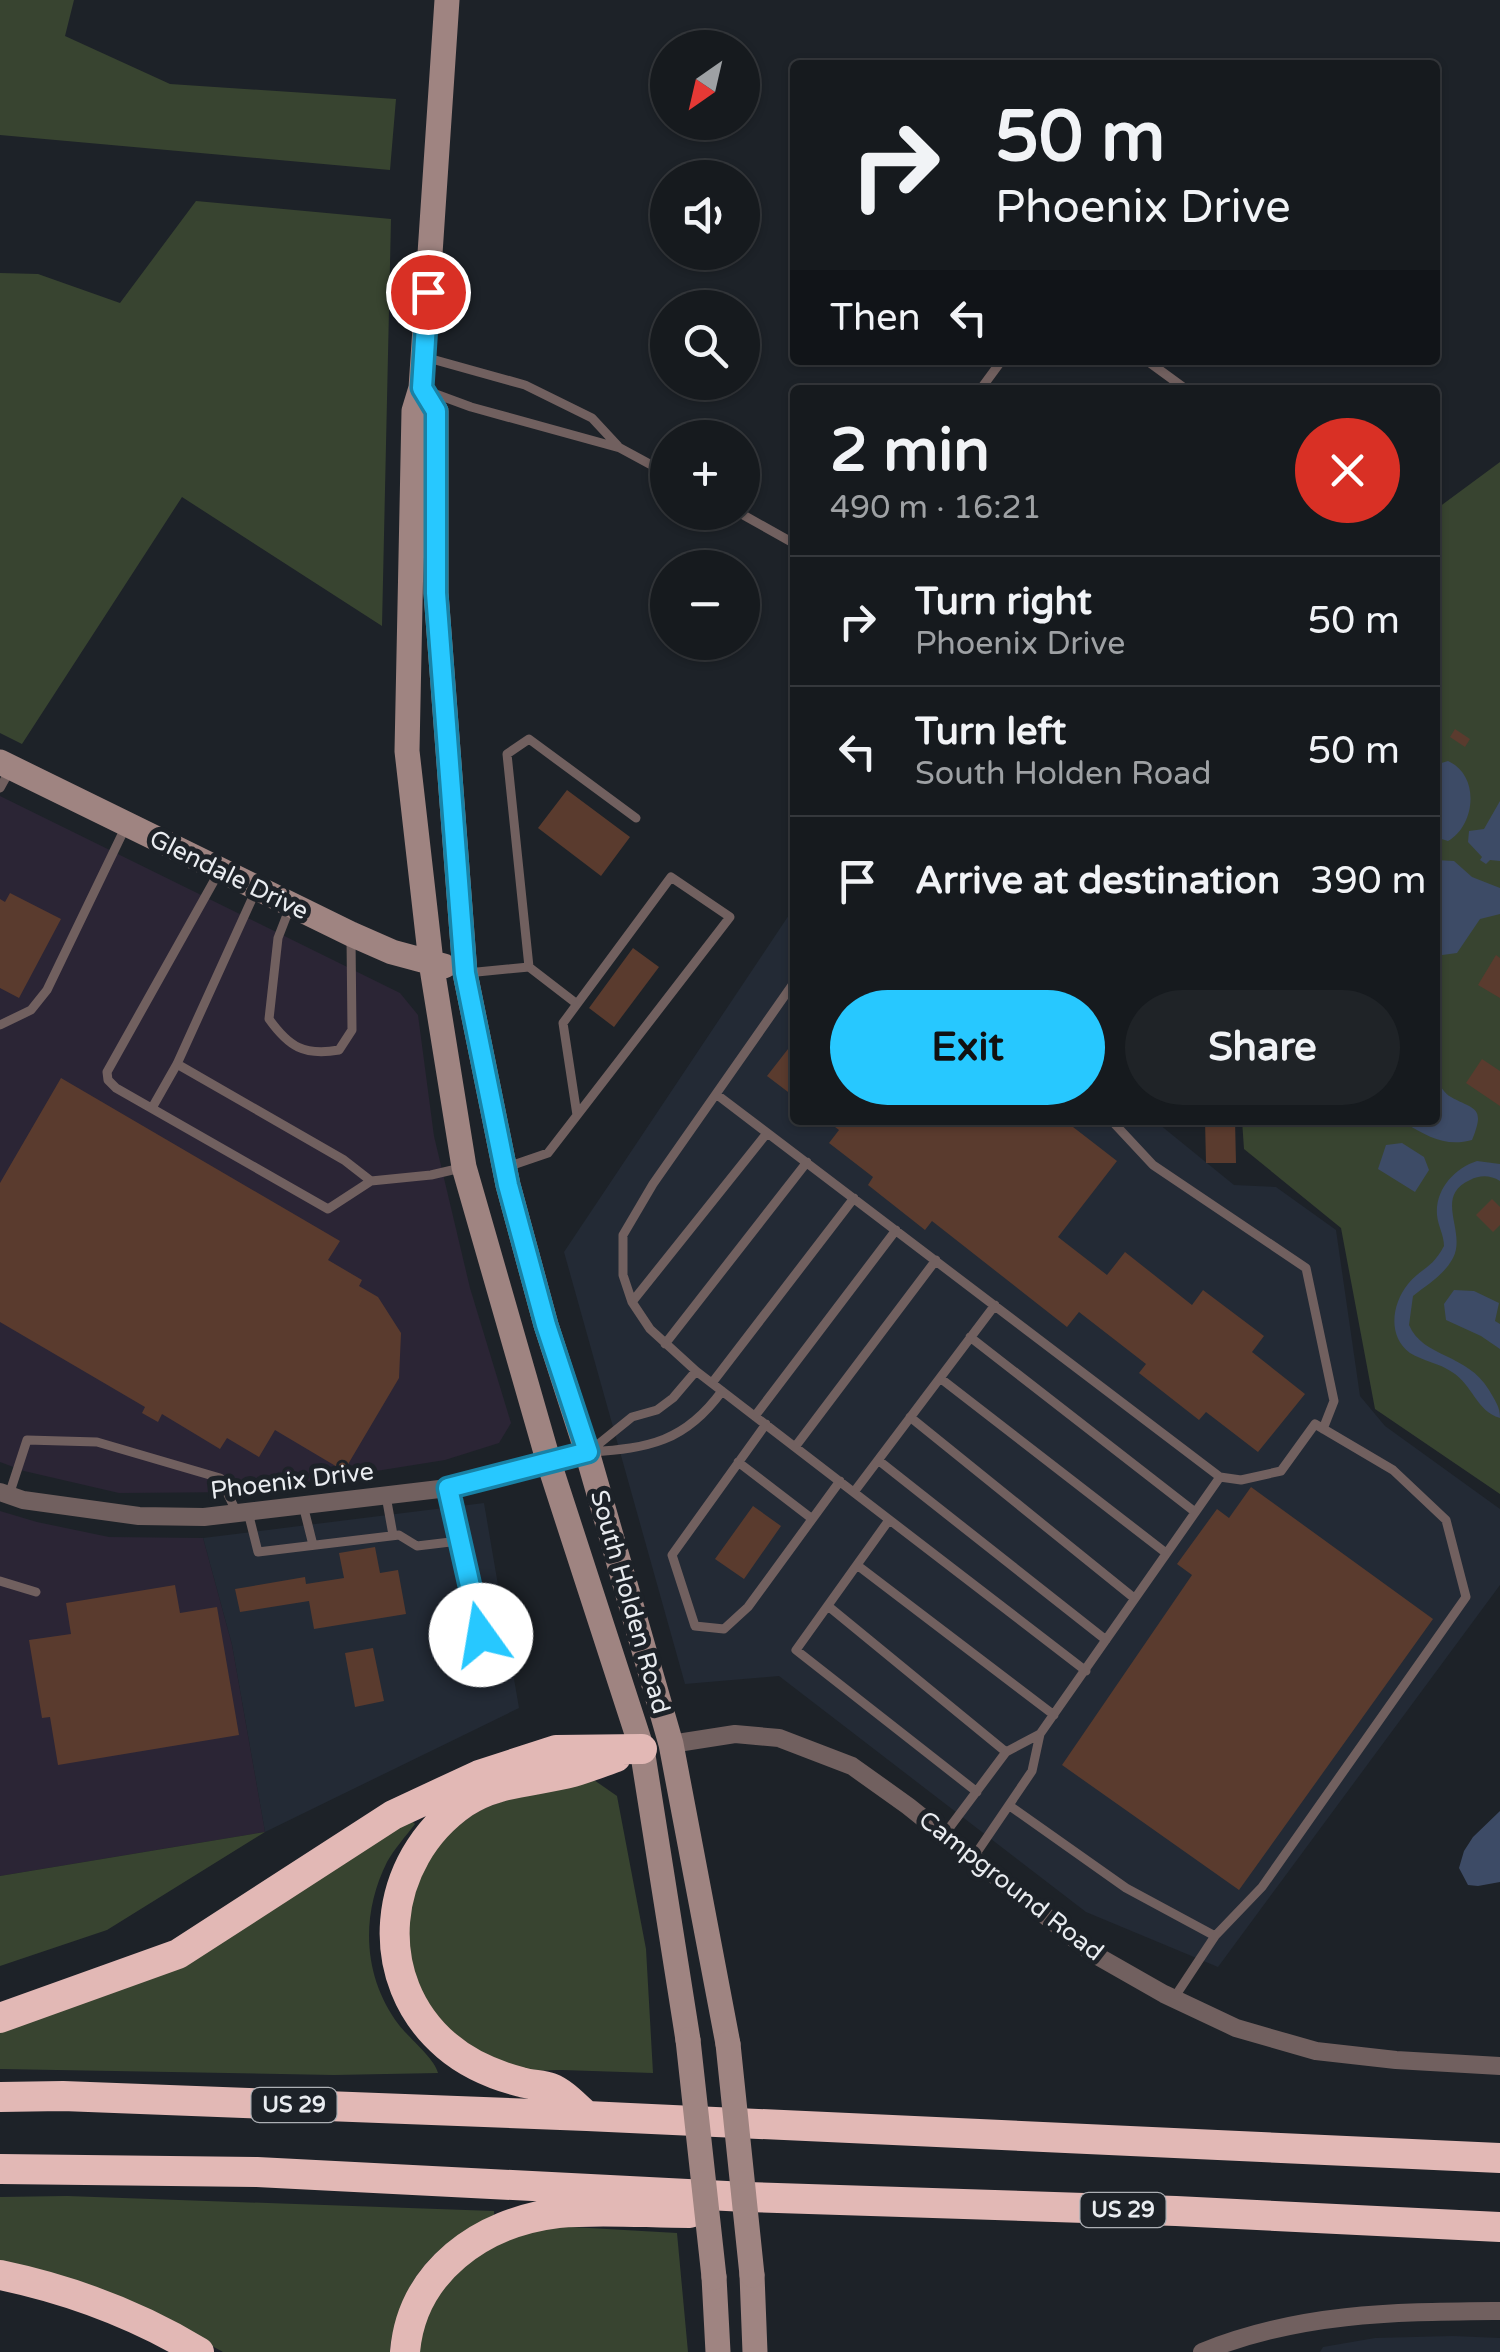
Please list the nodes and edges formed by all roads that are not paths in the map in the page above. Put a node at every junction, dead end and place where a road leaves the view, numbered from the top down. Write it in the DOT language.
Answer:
graph roads {
  1 [pos="447,0"];
  2 [pos="424,357"];
  3 [pos="1153,365"];
  4 [pos="1180,385"];
  5 [pos="422,388"];
  6 [pos="620,448"];
  7 [pos="650,464"];
  8 [pos="760,524"];
  9 [pos="790,541"];
  10 [pos="4,772"];
  11 [pos="636,818"];
  12 [pos="127,824"];
  13 [pos="220,870"];
  14 [pos="257,888"];
  15 [pos="291,905"];
  16 [pos="351,934"];
  17 [pos="431,962"];
  18 [pos="529,967"];
  19 [pos="465,973"];
  20 [pos="790,988"];
  21 [pos="577,1004"];
  22 [pos="0,1025"];
  23 [pos="177,1064"];
  24 [pos="716,1094"];
  25 [pos="152,1108"];
  26 [pos="577,1115"];
  27 [pos="1115,1125"];
  28 [pos="768,1132"];
  29 [pos="807,1162"];
  30 [pos="464,1168"];
  31 [pos="505,1168"];
  32 [pos="370,1181"];
  33 [pos="854,1198"];
  34 [pos="896,1230"];
  35 [pos="936,1260"];
  36 [pos="632,1302"];
  37 [pos="994,1305"];
  38 [pos="970,1338"];
  39 [pos="665,1344"];
  40 [pos="696,1371"];
  41 [pos="940,1378"];
  42 [pos="712,1383"];
  43 [pos="722,1391"];
  44 [pos="754,1416"];
  45 [pos="910,1417"];
  46 [pos="766,1424"];
  47 [pos="1323,1429"];
  48 [pos="794,1447"];
  49 [pos="588,1452"];
  50 [pos="878,1460"];
  51 [pos="738,1462"];
  52 [pos="549,1464"];
  53 [pos="1220,1477"];
  54 [pos="840,1481"];
  55 [pos="448,1488"];
  56 [pos="854,1492"];
  57 [pos="4,1493"];
  58 [pos="386,1496"];
  59 [pos="303,1506"];
  60 [pos="243,1512"];
  61 [pos="1195,1512"];
  62 [pos="811,1518"];
  63 [pos="890,1520"];
  64 [pos="393,1536"];
  65 [pos="460,1541"];
  66 [pos="313,1545"];
  67 [pos="1166,1553"];
  68 [pos="857,1565"];
  69 [pos="0,1581"];
  70 [pos="36,1592"];
  71 [pos="1134,1598"];
  72 [pos="828,1606"];
  73 [pos="481,1635"];
  74 [pos="1106,1640"];
  75 [pos="1086,1671"];
  76 [pos="1054,1715"];
  77 [pos="1040,1734"];
  78 [pos="656,1746"];
  79 [pos="1006,1752"];
  80 [pos="976,1792"];
  81 [pos="1010,1806"];
  82 [pos="944,1835"];
  83 [pos="973,1858"];
  84 [pos="1215,1936"];
  85 [pos="1174,1998"];
  86 [pos="0,2018"];
  87 [pos="1500,2066"];
  88 [pos="0,2098"];
  89 [pos="587,2116"];
  90 [pos="1500,2158"];
  91 [pos="0,2169"];
  92 [pos="746,2197"];
  93 [pos="1500,2228"];
  94 [pos="0,2275"];
  95 [pos="1500,2311"];
  96 [pos="199,2352"];
  97 [pos="405,2352"];
  98 [pos="718,2352"];
  99 [pos="755,2352"];
  100 [pos="1202,2352"];
  1 -- 2 [label="street, South Holden Road"];
  2 -- 5 [label="street, South Holden Road"];
  2 -- 6 [label="lane"];
  3 -- 4 [label="lane"];
  5 -- 6 [label="lane"];
  5 -- 17 [label="street, South Holden Road"];
  5 -- 19 [label="street, South Holden Road"];
  6 -- 7 [label="lane"];
  8 -- 9 [label="lane"];
  10 -- 12 [label="street, Glendale Drive"];
  11 -- 18 [label="lane"];
  12 -- 13 [label="street, Glendale Drive"];
  12 -- 22 [label="lane"];
  13 -- 14 [label="street, Glendale Drive"];
  13 -- 25 [label="lane"];
  14 -- 15 [label="street, Glendale Drive"];
  14 -- 23 [label="lane"];
  15 -- 16 [label="street, Glendale Drive"];
  15 -- 16 [label="lane"];
  16 -- 17 [label="street, Glendale Drive"];
  17 -- 19 [label="street, Glendale Drive"];
  17 -- 30 [label="street, South Holden Road"];
  18 -- 19 [label="lane"];
  18 -- 21 [label="lane"];
  19 -- 31 [label="street, South Holden Road"];
  20 -- 24 [label="lane"];
  21 -- 26 [label="lane"];
  21 -- 26 [label="lane"];
  23 -- 25 [label="lane"];
  23 -- 32 [label="lane"];
  24 -- 28 [label="lane"];
  24 -- 36 [label="lane"];
  25 -- 32 [label="lane"];
  26 -- 31 [label="lane"];
  27 -- 47 [label="lane"];
  28 -- 29 [label="lane"];
  28 -- 36 [label="lane"];
  29 -- 33 [label="lane"];
  29 -- 39 [label="lane"];
  30 -- 32 [label="lane"];
  30 -- 52 [label="street, South Holden Road"];
  31 -- 49 [label="street, South Holden Road"];
  33 -- 34 [label="lane"];
  33 -- 42 [label="lane"];
  34 -- 35 [label="lane"];
  34 -- 44 [label="lane"];
  35 -- 37 [label="lane"];
  35 -- 48 [label="lane"];
  36 -- 39 [label="lane"];
  37 -- 38 [label="lane"];
  37 -- 53 [label="lane"];
  38 -- 41 [label="lane"];
  38 -- 61 [label="lane"];
  39 -- 40 [label="lane"];
  40 -- 42 [label="lane"];
  40 -- 49 [label="lane"];
  41 -- 45 [label="lane"];
  41 -- 67 [label="lane"];
  42 -- 43 [label="lane"];
  43 -- 44 [label="lane"];
  43 -- 49 [label="lane"];
  44 -- 46 [label="lane"];
  45 -- 50 [label="lane"];
  45 -- 71 [label="lane"];
  46 -- 48 [label="lane"];
  46 -- 51 [label="lane"];
  47 -- 53 [label="lane"];
  47 -- 84 [label="lane"];
  48 -- 54 [label="lane"];
  49 -- 52 [label="street, Phoenix Drive"];
  49 -- 78 [label="street, South Holden Road"];
  50 -- 56 [label="lane"];
  50 -- 74 [label="lane"];
  51 -- 62 [label="lane"];
  51 -- 62 [label="lane"];
  52 -- 55 [label="street, Phoenix Drive"];
  52 -- 78 [label="street, South Holden Road"];
  53 -- 61 [label="lane"];
  54 -- 56 [label="lane"];
  54 -- 62 [label="lane"];
  55 -- 58 [label="street, Phoenix Drive"];
  55 -- 65 [label="street"];
  56 -- 63 [label="lane"];
  57 -- 60 [label="street, Phoenix Drive"];
  57 -- 60 [label="lane"];
  58 -- 59 [label="street, Phoenix Drive"];
  58 -- 64 [label="lane"];
  59 -- 60 [label="street, Phoenix Drive"];
  59 -- 66 [label="lane"];
  60 -- 66 [label="lane"];
  61 -- 67 [label="lane"];
  63 -- 68 [label="lane"];
  63 -- 75 [label="lane"];
  64 -- 65 [label="lane"];
  64 -- 66 [label="lane"];
  65 -- 73 [label="street"];
  67 -- 71 [label="lane"];
  68 -- 72 [label="lane"];
  68 -- 76 [label="lane"];
  69 -- 70 [label="lane"];
  71 -- 74 [label="lane"];
  72 -- 79 [label="lane"];
  72 -- 80 [label="lane"];
  74 -- 75 [label="lane"];
  75 -- 76 [label="lane"];
  76 -- 77 [label="lane"];
  77 -- 79 [label="lane"];
  77 -- 81 [label="lane"];
  78 -- 82 [label="street, Campground Road"];
  78 -- 86 [label="highway"];
  78 -- 89 [label="highway"];
  78 -- 98 [label="street, South Holden Road, bridge"];
  78 -- 99 [label="street, South Holden Road, bridge"];
  79 -- 80 [label="lane"];
  80 -- 82 [label="lane"];
  81 -- 83 [label="lane"];
  81 -- 84 [label="lane"];
  82 -- 83 [label="street, Campground Road"];
  83 -- 85 [label="street, Campground Road"];
  84 -- 85 [label="lane"];
  85 -- 87 [label="street, Campground Road"];
  88 -- 89 [label="highway, US 29"];
  89 -- 90 [label="highway, US 29"];
  91 -- 92 [label="highway, US 29"];
  92 -- 93 [label="highway, US 29"];
  92 -- 97 [label="highway"];
  94 -- 96 [label="highway"];
  95 -- 100 [label="street"];
}
